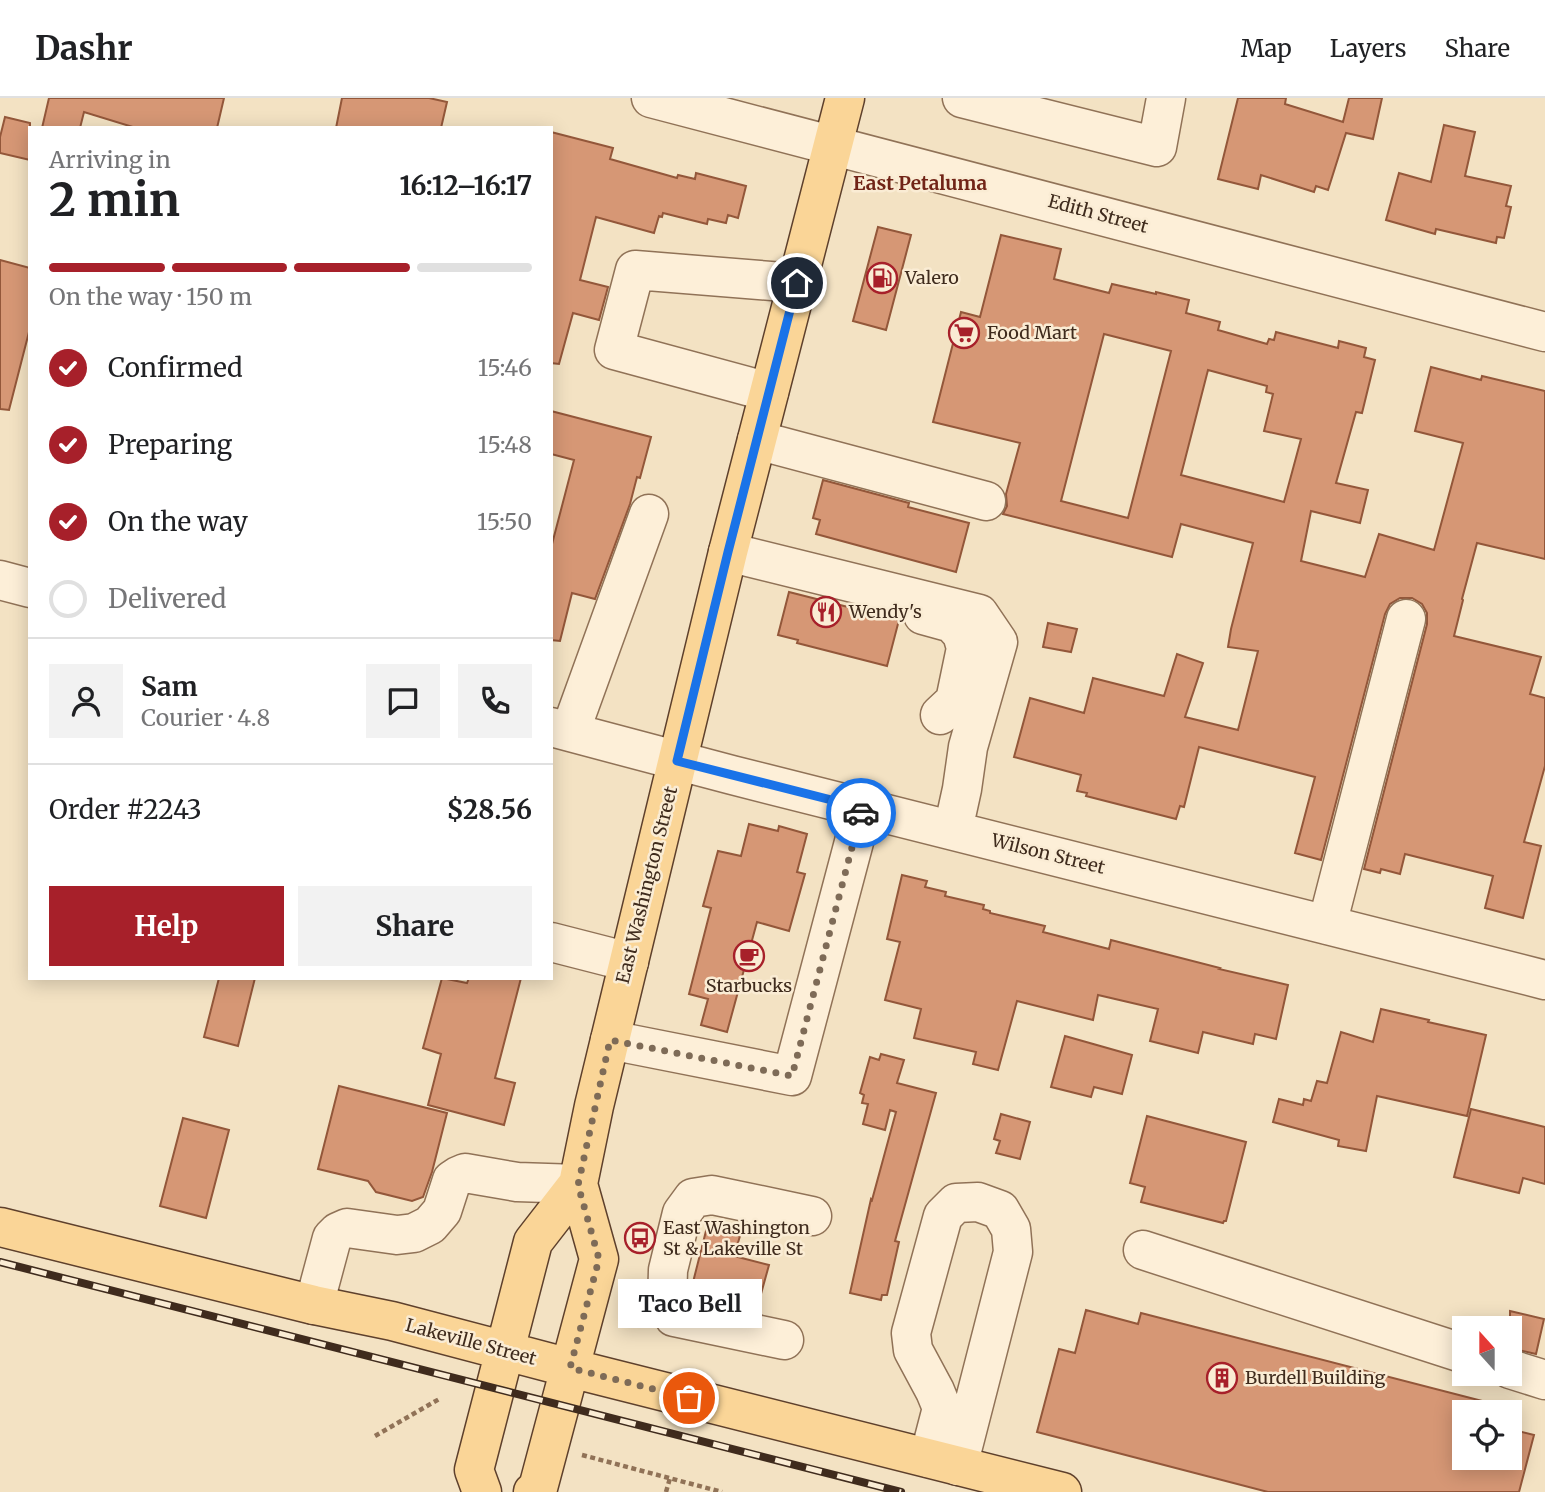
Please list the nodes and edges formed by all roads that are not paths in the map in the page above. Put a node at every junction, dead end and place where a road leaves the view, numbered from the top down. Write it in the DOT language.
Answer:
graph roads {
  1 [pos="845,98"];
  2 [pos="962,98"];
  3 [pos="1166,98"];
  4 [pos="668,100"];
  5 [pos="833,145"];
  6 [pos="797,283"];
  7 [pos="1545,332"];
  8 [pos="769,392"];
  9 [pos="757,440"];
  10 [pos="986,501"];
  11 [pos="649,514"];
  12 [pos="728,552"];
  13 [pos="799,569"];
  14 [pos="0,580"];
  15 [pos="28,587"];
  16 [pos="1406,620"];
  17 [pos="940,715"];
  18 [pos="561,729"];
  19 [pos="677,761"];
  20 [pos="863,808"];
  21 [pos="953,830"];
  22 [pos="1327,925"];
  23 [pos="553,943"];
  24 [pos="629,962"];
  25 [pos="1545,980"];
  26 [pos="610,1040"];
  27 [pos="578,1185"];
  28 [pos="812,1216"];
  29 [pos="0,1227"];
  30 [pos="1143,1250"];
  31 [pos="314,1305"];
  32 [pos="783,1340"];
  33 [pos="505,1350"];
  34 [pos="1452,1350"];
  35 [pos="570,1368"];
  36 [pos="1522,1373"];
  37 [pos="1545,1380"];
  38 [pos="935,1391"];
  39 [pos="974,1402"];
  40 [pos="944,1462"];
  41 [pos="482,1492"];
  42 [pos="533,1492"];
  43 [pos="1062,1492"];
  1 -- 5 [label="main road, East Washington Street"];
  2 -- 3 [label="street"];
  4 -- 5 [label="street, Edith Street"];
  5 -- 6 [label="main road, East Washington Street"];
  5 -- 7 [label="street, Edith Street"];
  6 -- 8 [label="main road, East Washington Street"];
  6 -- 8 [label="street"];
  8 -- 9 [label="main road, East Washington Street"];
  9 -- 10 [label="street"];
  9 -- 12 [label="main road, East Washington Street"];
  11 -- 18 [label="street"];
  12 -- 13 [label="street"];
  12 -- 19 [label="main road, East Washington Street"];
  13 -- 17 [label="street"];
  13 -- 21 [label="street"];
  14 -- 15 [label="street"];
  16 -- 22 [label="street"];
  18 -- 19 [label="street, Wilson Street"];
  19 -- 20 [label="street, Wilson Street"];
  19 -- 24 [label="main road, East Washington Street"];
  20 -- 21 [label="street, Wilson Street"];
  20 -- 26 [label="street"];
  21 -- 22 [label="street, Wilson Street"];
  22 -- 25 [label="street, Wilson Street"];
  23 -- 24 [label="street"];
  24 -- 26 [label="main road, East Washington Street"];
  26 -- 27 [label="main road, East Washington Street"];
  27 -- 31 [label="street"];
  27 -- 33 [label="main road, East Washington Street"];
  27 -- 35 [label="main road, East Washington Street"];
  28 -- 32 [label="street"];
  29 -- 31 [label="main road, Lakeville Street"];
  30 -- 34 [label="street"];
  31 -- 33 [label="main road, Lakeville Street"];
  33 -- 35 [label="main road, Lakeville Street"];
  33 -- 41 [label="main road, East Washington Street"];
  35 -- 40 [label="main road, Lakeville Street"];
  35 -- 42 [label="main road, East Washington Street"];
  36 -- 37 [label="street"];
  38 -- 39 [label="street"];
  38 -- 39 [label="street"];
  38 -- 40 [label="street"];
  39 -- 40 [label="street"];
  40 -- 43 [label="main road, Lakeville Street"];
}
